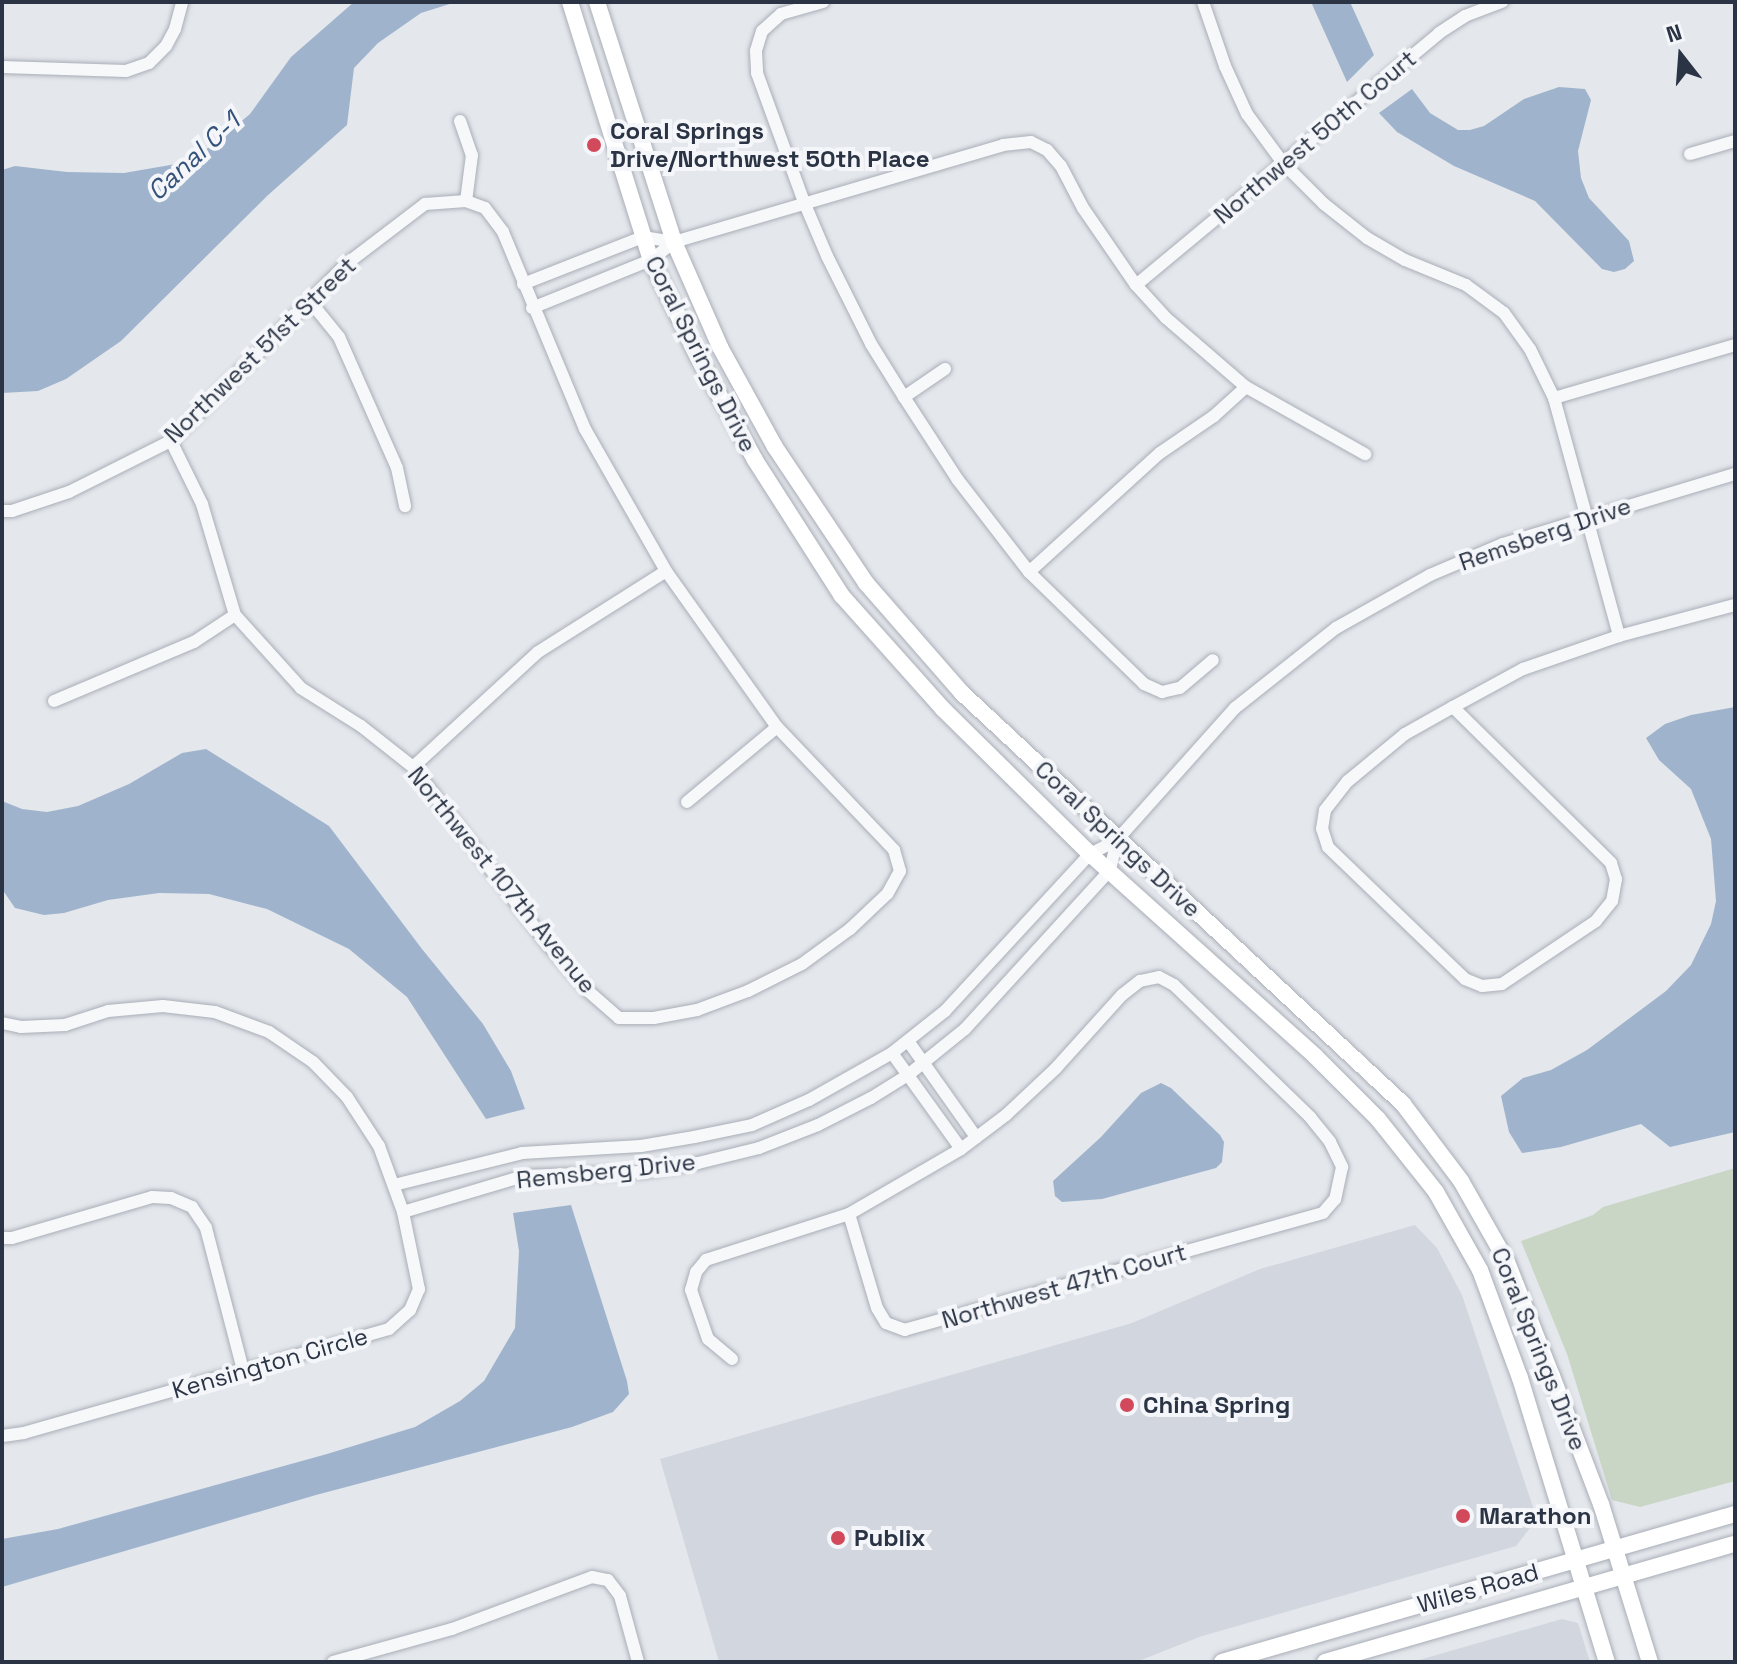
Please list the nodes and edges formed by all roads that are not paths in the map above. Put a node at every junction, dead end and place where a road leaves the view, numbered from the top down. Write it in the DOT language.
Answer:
graph roads {
  1 [pos="182,2"];
  2 [pos="570,2"];
  3 [pos="597,2"];
  4 [pos="823,2"];
  5 [pos="1203,2"];
  6 [pos="1459,2"];
  7 [pos="1502,2"];
  8 [pos="1465,16"];
  9 [pos="2,67"];
  10 [pos="460,121"];
  11 [pos="1735,141"];
  12 [pos="1690,154"];
  13 [pos="1283,163"];
  14 [pos="466,201"];
  15 [pos="804,202"];
  16 [pos="643,237"];
  17 [pos="674,242"];
  18 [pos="651,260"];
  19 [pos="523,284"];
  20 [pos="1136,285"];
  21 [pos="309,300"];
  22 [pos="532,308"];
  23 [pos="1735,345"];
  24 [pos="945,369"];
  25 [pos="1246,387"];
  26 [pos="904,397"];
  27 [pos="1554,398"];
  28 [pos="171,441"];
  29 [pos="1365,454"];
  30 [pos="1735,474"];
  31 [pos="405,506"];
  32 [pos="2,511"];
  33 [pos="1588,516"];
  34 [pos="666,571"];
  35 [pos="1029,572"];
  36 [pos="1735,605"];
  37 [pos="235,615"];
  38 [pos="1619,636"];
  39 [pos="1213,660"];
  40 [pos="54,701"];
  41 [pos="1453,707"];
  42 [pos="777,727"];
  43 [pos="413,767"];
  44 [pos="687,802"];
  45 [pos="1117,840"];
  46 [pos="1090,854"];
  47 [pos="1110,870"];
  48 [pos="2,1023"];
  49 [pos="908,1041"];
  50 [pos="892,1053"];
  51 [pos="924,1063"];
  52 [pos="908,1075"];
  53 [pos="976,1137"];
  54 [pos="961,1149"];
  55 [pos="394,1185"];
  56 [pos="403,1212"];
  57 [pos="1479,1212"];
  58 [pos="849,1214"];
  59 [pos="1454,1225"];
  60 [pos="2,1238"];
  61 [pos="732,1359"];
  62 [pos="243,1370"];
  63 [pos="2,1436"];
  64 [pos="1735,1514"];
  65 [pos="1735,1544"];
  66 [pos="1615,1548"];
  67 [pos="1575,1560"];
  68 [pos="1623,1576"];
  69 [pos="1583,1588"];
  70 [pos="333,1662"];
  71 [pos="638,1662"];
  72 [pos="1222,1662"];
  73 [pos="1325,1662"];
  74 [pos="1607,1662"];
  75 [pos="1650,1662"];
  1 -- 9 [label="street"];
  2 -- 16 [label="main road, Coral Springs Drive"];
  3 -- 17 [label="main road, Coral Springs Drive"];
  4 -- 15 [label="street"];
  5 -- 13 [label="street"];
  6 -- 8 [label="street"];
  7 -- 8 [label="street, Northwest 50th Court"];
  8 -- 13 [label="street, Northwest 50th Court"];
  10 -- 14 [label="street"];
  11 -- 12 [label="street"];
  13 -- 20 [label="street, Northwest 50th Court"];
  13 -- 27 [label="street"];
  14 -- 19 [label="street"];
  14 -- 21 [label="street, Northwest 51st Street"];
  15 -- 17 [label="street"];
  15 -- 20 [label="street"];
  15 -- 26 [label="street"];
  16 -- 17 [label="street"];
  16 -- 18 [label="main road, Coral Springs Drive"];
  16 -- 19 [label="street"];
  17 -- 18 [label="street"];
  17 -- 45 [label="main road, Coral Springs Drive"];
  18 -- 22 [label="street"];
  18 -- 46 [label="main road, Coral Springs Drive"];
  19 -- 22 [label="street"];
  20 -- 25 [label="street"];
  21 -- 28 [label="street, Northwest 51st Street"];
  21 -- 31 [label="street"];
  22 -- 34 [label="street"];
  23 -- 27 [label="street"];
  24 -- 26 [label="street"];
  25 -- 29 [label="street"];
  25 -- 35 [label="street"];
  26 -- 35 [label="street"];
  27 -- 33 [label="street"];
  28 -- 32 [label="street, Northwest 51st Street"];
  28 -- 37 [label="street, Northwest 107th Avenue"];
  30 -- 33 [label="street, Remsberg Drive"];
  33 -- 38 [label="street"];
  33 -- 45 [label="street, Remsberg Drive"];
  34 -- 42 [label="street"];
  34 -- 43 [label="street"];
  35 -- 39 [label="street"];
  36 -- 38 [label="street"];
  37 -- 40 [label="street"];
  37 -- 43 [label="street, Northwest 107th Avenue"];
  38 -- 41 [label="street"];
  41 -- 41 [label="street"];
  42 -- 43 [label="street, Northwest 107th Avenue"];
  42 -- 44 [label="street"];
  45 -- 46 [label="street, Remsberg Drive"];
  45 -- 47 [label="street, Remsberg Drive"];
  45 -- 57 [label="main road, Coral Springs Drive"];
  46 -- 47 [label="main road, Coral Springs Drive"];
  46 -- 49 [label="street, Remsberg Drive"];
  47 -- 51 [label="street, Remsberg Drive"];
  47 -- 59 [label="main road, Coral Springs Drive"];
  48 -- 55 [label="street, Kensington Circle"];
  49 -- 50 [label="street, Remsberg Drive"];
  49 -- 51 [label="street"];
  50 -- 52 [label="street"];
  50 -- 55 [label="street, Remsberg Drive"];
  51 -- 52 [label="street, Remsberg Drive"];
  51 -- 53 [label="street"];
  52 -- 54 [label="street"];
  52 -- 56 [label="street, Remsberg Drive"];
  53 -- 54 [label="street"];
  53 -- 58 [label="street, Northwest 47th Court"];
  54 -- 58 [label="street"];
  55 -- 56 [label="street, Kensington Circle"];
  56 -- 62 [label="street, Kensington Circle"];
  57 -- 59 [label="main road"];
  57 -- 66 [label="main road, Coral Springs Drive"];
  58 -- 61 [label="street"];
  59 -- 67 [label="main road, Coral Springs Drive"];
  60 -- 62 [label="street"];
  62 -- 63 [label="street, Kensington Circle"];
  64 -- 66 [label="main road, Wiles Road"];
  65 -- 68 [label="main road, Wiles Road"];
  66 -- 67 [label="main road, Wiles Road"];
  66 -- 68 [label="main road, Coral Springs Drive"];
  67 -- 69 [label="main road, Coral Springs Drive"];
  67 -- 72 [label="main road, Wiles Road"];
  68 -- 69 [label="main road, Wiles Road"];
  68 -- 75 [label="main road, Coral Springs Drive"];
  69 -- 73 [label="main road, Wiles Road"];
  69 -- 74 [label="main road, Coral Springs Drive"];
  70 -- 71 [label="street"];
}
